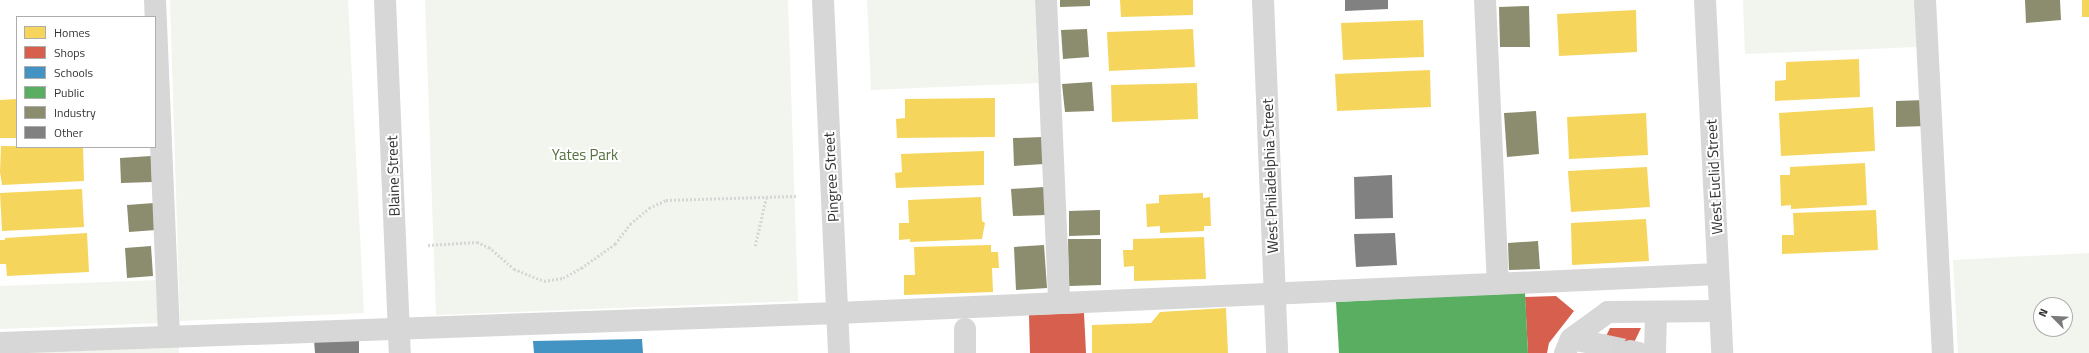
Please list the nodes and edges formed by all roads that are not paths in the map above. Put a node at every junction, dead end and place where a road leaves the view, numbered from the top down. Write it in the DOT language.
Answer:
graph roads {
  1 [pos="155,0"];
  2 [pos="385,0"];
  3 [pos="823,0"];
  4 [pos="1046,0"];
  5 [pos="1263,0"];
  6 [pos="1485,0"];
  7 [pos="1705,0"];
  8 [pos="1926,0"];
  9 [pos="156,16"];
  10 [pos="156,24"];
  11 [pos="1718,274"];
  12 [pos="1498,284"];
  13 [pos="1275,294"];
  14 [pos="1059,303"];
  15 [pos="1720,311"];
  16 [pos="1656,312"];
  17 [pos="837,313"];
  18 [pos="399,328"];
  19 [pos="965,328"];
  20 [pos="169,337"];
  21 [pos="0,343"];
  22 [pos="1602,345"];
  23 [pos="1568,346"];
  24 [pos="400,353"];
  25 [pos="839,353"];
  26 [pos="965,353"];
  27 [pos="1278,353"];
  28 [pos="1655,353"];
  29 [pos="1722,353"];
  30 [pos="1943,353"];
  1 -- 9 [label="street"];
  2 -- 18 [label="street, Blaine Street"];
  3 -- 17 [label="street, Pingree Street"];
  4 -- 14 [label="street"];
  5 -- 13 [label="street, West Philadelphia Street"];
  6 -- 12 [label="street"];
  7 -- 11 [label="street, West Euclid Street"];
  8 -- 30 [label="street"];
  10 -- 20 [label="street"];
  11 -- 12 [label="street"];
  11 -- 15 [label="street, West Euclid Street"];
  12 -- 13 [label="street"];
  13 -- 14 [label="street"];
  13 -- 27 [label="street, West Philadelphia Street"];
  14 -- 17 [label="street"];
  15 -- 16 [label="street"];
  15 -- 29 [label="street, West Euclid Street"];
  16 -- 23 [label="street"];
  16 -- 28 [label="street"];
  17 -- 18 [label="street"];
  17 -- 25 [label="street, Pingree Street"];
  18 -- 20 [label="street"];
  18 -- 24 [label="street, Blaine Street"];
  19 -- 26 [label="street"];
  20 -- 21 [label="street"];
  22 -- 23 [label="street"];
}
